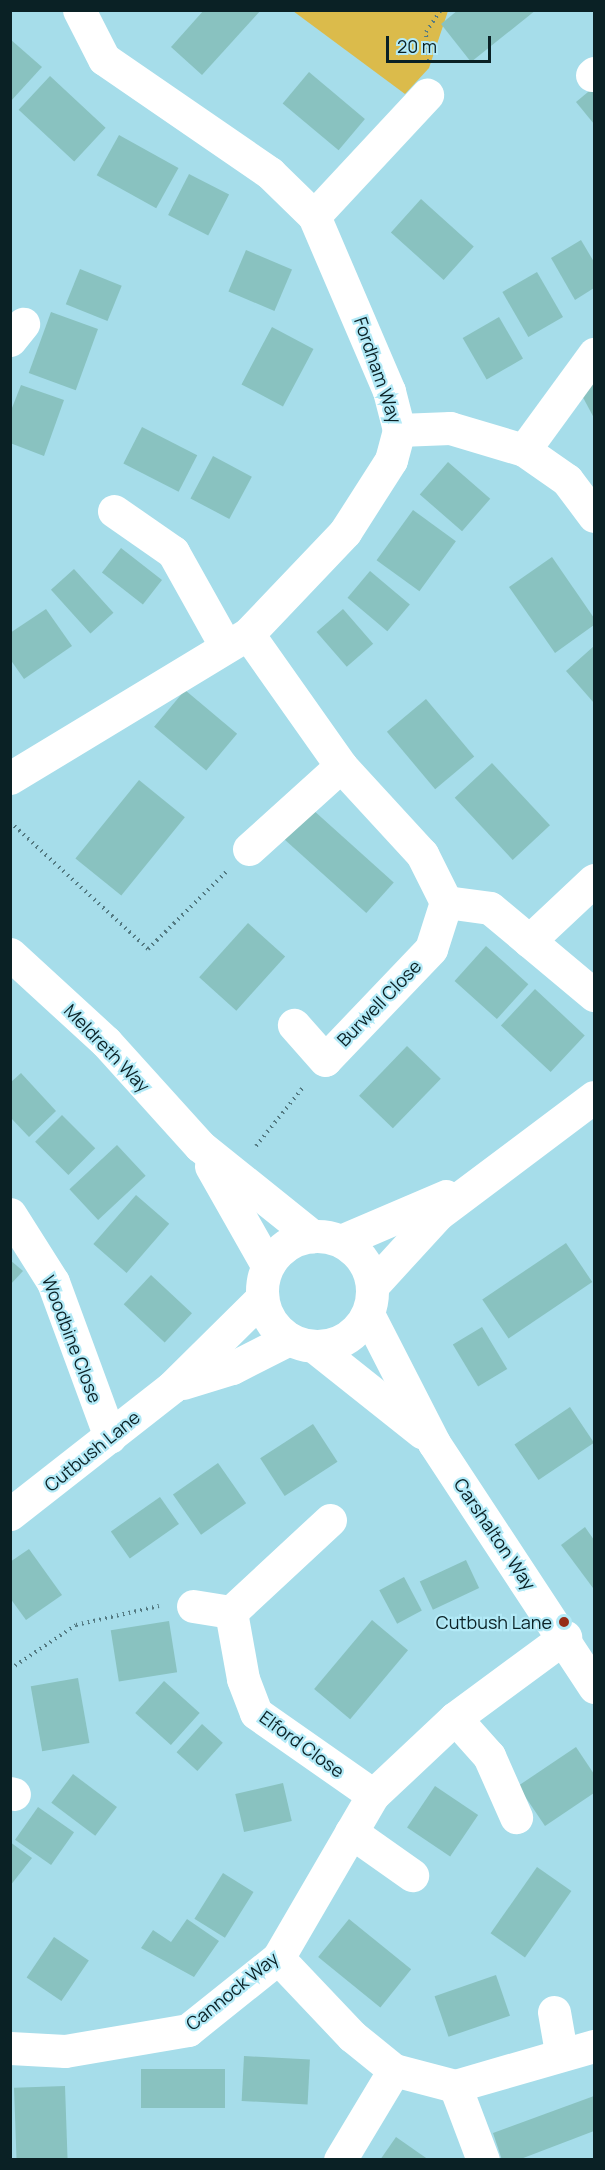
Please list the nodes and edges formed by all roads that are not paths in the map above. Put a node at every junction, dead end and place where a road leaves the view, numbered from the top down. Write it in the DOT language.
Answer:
graph roads {
  1 [pos="79,10"];
  2 [pos="427,95"];
  3 [pos="314,216"];
  4 [pos="594,354"];
  5 [pos="399,430"];
  6 [pos="524,450"];
  7 [pos="114,511"];
  8 [pos="594,516"];
  9 [pos="236,640"];
  10 [pos="341,766"];
  11 [pos="10,778"];
  12 [pos="249,849"];
  13 [pos="594,880"];
  14 [pos="446,902"];
  15 [pos="529,941"];
  16 [pos="10,954"];
  17 [pos="594,995"];
  18 [pos="294,1025"];
  19 [pos="594,1097"];
  20 [pos="200,1146"];
  21 [pos="484,1180"];
  22 [pos="10,1214"];
  23 [pos="326,1238"];
  24 [pos="267,1265"];
  25 [pos="262,1298"];
  26 [pos="370,1300"];
  27 [pos="302,1343"];
  28 [pos="172,1387"];
  29 [pos="110,1437"];
  30 [pos="434,1443"];
  31 [pos="15,1503"];
  32 [pos="330,1520"];
  33 [pos="193,1606"];
  34 [pos="231,1612"];
  35 [pos="565,1637"];
  36 [pos="594,1687"];
  37 [pos="455,1718"];
  38 [pos="373,1795"];
  39 [pos="516,1817"];
  40 [pos="351,1832"];
  41 [pos="412,1875"];
  42 [pos="278,1958"];
  43 [pos="554,2012"];
  44 [pos="594,2046"];
  45 [pos="10,2048"];
  46 [pos="561,2052"];
  47 [pos="394,2070"];
  48 [pos="455,2086"];
  49 [pos="340,2160"];
  50 [pos="483,2160"];
  1 -- 3 [label="street, Fordham Way"];
  2 -- 3 [label="street"];
  3 -- 5 [label="street, Fordham Way"];
  4 -- 6 [label="street"];
  5 -- 6 [label="street"];
  5 -- 9 [label="street, Fordham Way"];
  6 -- 8 [label="street"];
  7 -- 9 [label="street"];
  9 -- 10 [label="street"];
  9 -- 11 [label="street, Fordham Way"];
  10 -- 12 [label="street"];
  10 -- 14 [label="street"];
  13 -- 15 [label="street"];
  14 -- 15 [label="street"];
  14 -- 18 [label="street, Burwell Close"];
  15 -- 17 [label="street"];
  16 -- 20 [label="street, Meldreth Way"];
  19 -- 21 [label="street"];
  20 -- 23 [label="street, Meldreth Way"];
  20 -- 24 [label="street, Meldreth Way"];
  21 -- 23 [label="street"];
  21 -- 26 [label="street"];
  22 -- 29 [label="street, Woodbine Close"];
  23 -- 24 [label="street"];
  23 -- 26 [label="street"];
  24 -- 25 [label="street"];
  25 -- 27 [label="street"];
  25 -- 28 [label="street, Cutbush Lane"];
  26 -- 27 [label="street"];
  26 -- 30 [label="street, Carshalton Way"];
  27 -- 28 [label="street, Cutbush Lane"];
  27 -- 30 [label="street, Carshalton Way"];
  28 -- 29 [label="street, Cutbush Lane"];
  29 -- 31 [label="street, Cutbush Lane"];
  30 -- 35 [label="street, Carshalton Way"];
  32 -- 34 [label="street"];
  33 -- 34 [label="street"];
  34 -- 38 [label="street, Elford Close"];
  35 -- 36 [label="street, Carshalton Way"];
  35 -- 37 [label="street, Cannock Way"];
  37 -- 38 [label="street, Cannock Way"];
  37 -- 39 [label="street"];
  38 -- 40 [label="street, Cannock Way"];
  40 -- 41 [label="street"];
  40 -- 42 [label="street, Cannock Way"];
  42 -- 45 [label="street, Cannock Way"];
  42 -- 47 [label="street"];
  43 -- 46 [label="street"];
  44 -- 46 [label="street"];
  46 -- 48 [label="street"];
  47 -- 48 [label="street"];
  47 -- 49 [label="street"];
  48 -- 50 [label="street"];
}
